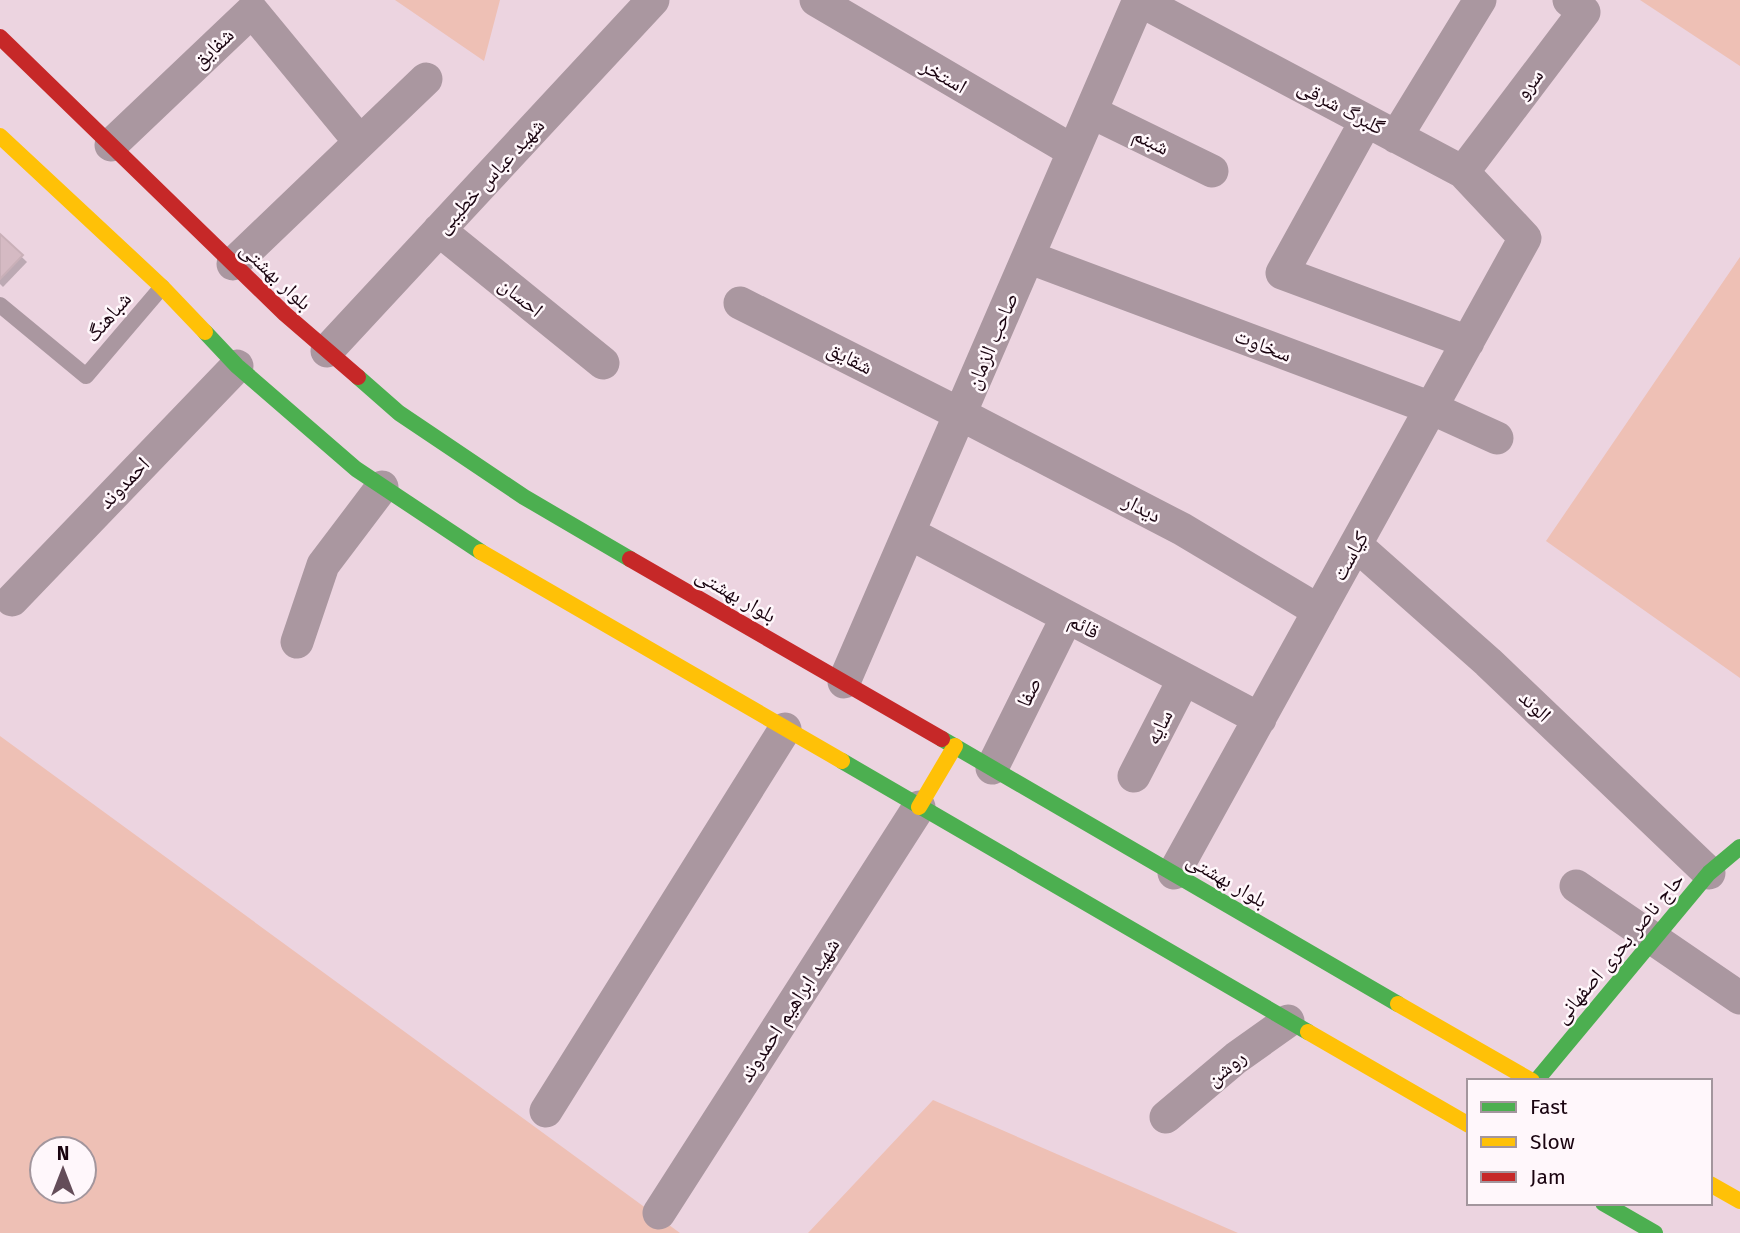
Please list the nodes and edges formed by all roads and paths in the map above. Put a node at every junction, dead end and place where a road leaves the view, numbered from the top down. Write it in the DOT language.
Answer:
graph roads {
  1 [pos="653,0"];
  2 [pos="816,0"];
  3 [pos="1139,0"];
  4 [pos="1480,0"];
  5 [pos="1569,0"];
  6 [pos="247,6"];
  7 [pos="0,37"];
  8 [pos="426,79"];
  9 [pos="1091,112"];
  10 [pos="1367,121"];
  11 [pos="0,136"];
  12 [pos="1396,137"];
  13 [pos="360,142"];
  14 [pos="111,145"];
  15 [pos="1073,151"];
  16 [pos="1212,171"];
  17 [pos="1463,172"];
  18 [pos="439,230"];
  19 [pos="1525,238"];
  20 [pos="1028,257"];
  21 [pos="233,264"];
  22 [pos="162,287"];
  23 [pos="740,303"];
  24 [pos="0,305"];
  25 [pos="1468,342"];
  26 [pos="327,351"];
  27 [pos="603,363"];
  28 [pos="237,366"];
  29 [pos="1431,408"];
  30 [pos="960,414"];
  31 [pos="1497,438"];
  32 [pos="382,487"];
  33 [pos="909,533"];
  34 [pos="1356,545"];
  35 [pos="12,600"];
  36 [pos="1319,611"];
  37 [pos="1067,617"];
  38 [pos="297,642"];
  39 [pos="1184,679"];
  40 [pos="844,682"];
  41 [pos="1259,719"];
  42 [pos="785,729"];
  43 [pos="955,746"];
  44 [pos="992,768"];
  45 [pos="1134,776"];
  46 [pos="919,807"];
  47 [pos="1740,847"];
  48 [pos="1174,873"];
  49 [pos="1709,873"];
  50 [pos="1576,886"];
  51 [pos="1654,939"];
  52 [pos="1740,998"];
  53 [pos="1288,1021"];
  54 [pos="1531,1079"];
  55 [pos="1536,1079"];
  56 [pos="546,1111"];
  57 [pos="1166,1117"];
  58 [pos="1467,1124"];
  59 [pos="1712,1185"];
  60 [pos="1740,1201"];
  61 [pos="1607,1205"];
  62 [pos="659,1213"];
  63 [pos="1655,1233"];
  1 -- 18 [label="street, شهید عباس خطیبی"];
  2 -- 15 [label="street, استخر"];
  3 -- 9 [label="street, صاحب الزمان"];
  3 -- 10 [label="street, گلبرگ شرقی"];
  4 -- 12 [label="street"];
  5 -- 17 [label="street, سرو"];
  6 -- 13 [label="street, شفایق"];
  6 -- 14 [label="street, شفایق"];
  7 -- 14 [label="main road, بلوار بهشتی"];
  8 -- 13 [label="street"];
  9 -- 15 [label="street, صاحب الزمان"];
  9 -- 16 [label="street, شبنم"];
  10 -- 12 [label="street, گلبرگ شرقی"];
  10 -- 25 [label="street"];
  11 -- 22 [label="main road"];
  12 -- 17 [label="street, گلبرگ شرقی"];
  13 -- 21 [label="street"];
  14 -- 21 [label="main road, بلوار بهشتی"];
  15 -- 20 [label="street, صاحب الزمان"];
  17 -- 19 [label="street, گلبرگ شرقی"];
  18 -- 26 [label="street, شهید عباس خطیبی"];
  18 -- 27 [label="street, احسان"];
  19 -- 25 [label="street, کیاست"];
  20 -- 29 [label="street, سخاوت"];
  20 -- 30 [label="street, صاحب الزمان"];
  21 -- 26 [label="main road, بلوار بهشتی"];
  22 -- 24 [label="lane, شباهنگ"];
  22 -- 28 [label="main road"];
  23 -- 30 [label="street, شقایق"];
  25 -- 29 [label="street, کیاست"];
  26 -- 40 [label="main road, بلوار بهشتی"];
  28 -- 32 [label="main road"];
  28 -- 35 [label="street, احمدوند"];
  29 -- 31 [label="street, سخاوت"];
  29 -- 34 [label="street, کیاست"];
  30 -- 33 [label="street, صاحب الزمان"];
  30 -- 36 [label="street, دیدار"];
  32 -- 38 [label="street"];
  32 -- 42 [label="main road"];
  33 -- 37 [label="street, قائم"];
  33 -- 40 [label="street, صاحب الزمان"];
  34 -- 36 [label="street, کیاست"];
  34 -- 49 [label="street, الوند"];
  36 -- 41 [label="street, کیاست"];
  37 -- 39 [label="street, قائم"];
  37 -- 44 [label="street, صفا"];
  39 -- 41 [label="street, قائم"];
  39 -- 45 [label="street, سایه"];
  40 -- 43 [label="main road, بلوار بهشتی"];
  41 -- 48 [label="street, کیاست"];
  42 -- 46 [label="main road"];
  42 -- 56 [label="street"];
  43 -- 44 [label="main road, بلوار بهشتی"];
  43 -- 46 [label="main road"];
  44 -- 48 [label="main road, بلوار بهشتی"];
  46 -- 53 [label="main road"];
  46 -- 62 [label="street, شهید ابراهیم احمدوند"];
  47 -- 49 [label="main road, حاج ناصر بحری اصفهانی"];
  48 -- 54 [label="main road, بلوار بهشتی"];
  49 -- 51 [label="main road, حاج ناصر بحری اصفهانی"];
  50 -- 51 [label="street"];
  51 -- 52 [label="street"];
  51 -- 55 [label="main road, حاج ناصر بحری اصفهانی"];
  53 -- 57 [label="street, روشن"];
  53 -- 58 [label="main road"];
  59 -- 60 [label="main road"];
  61 -- 63 [label="main road"];
}
